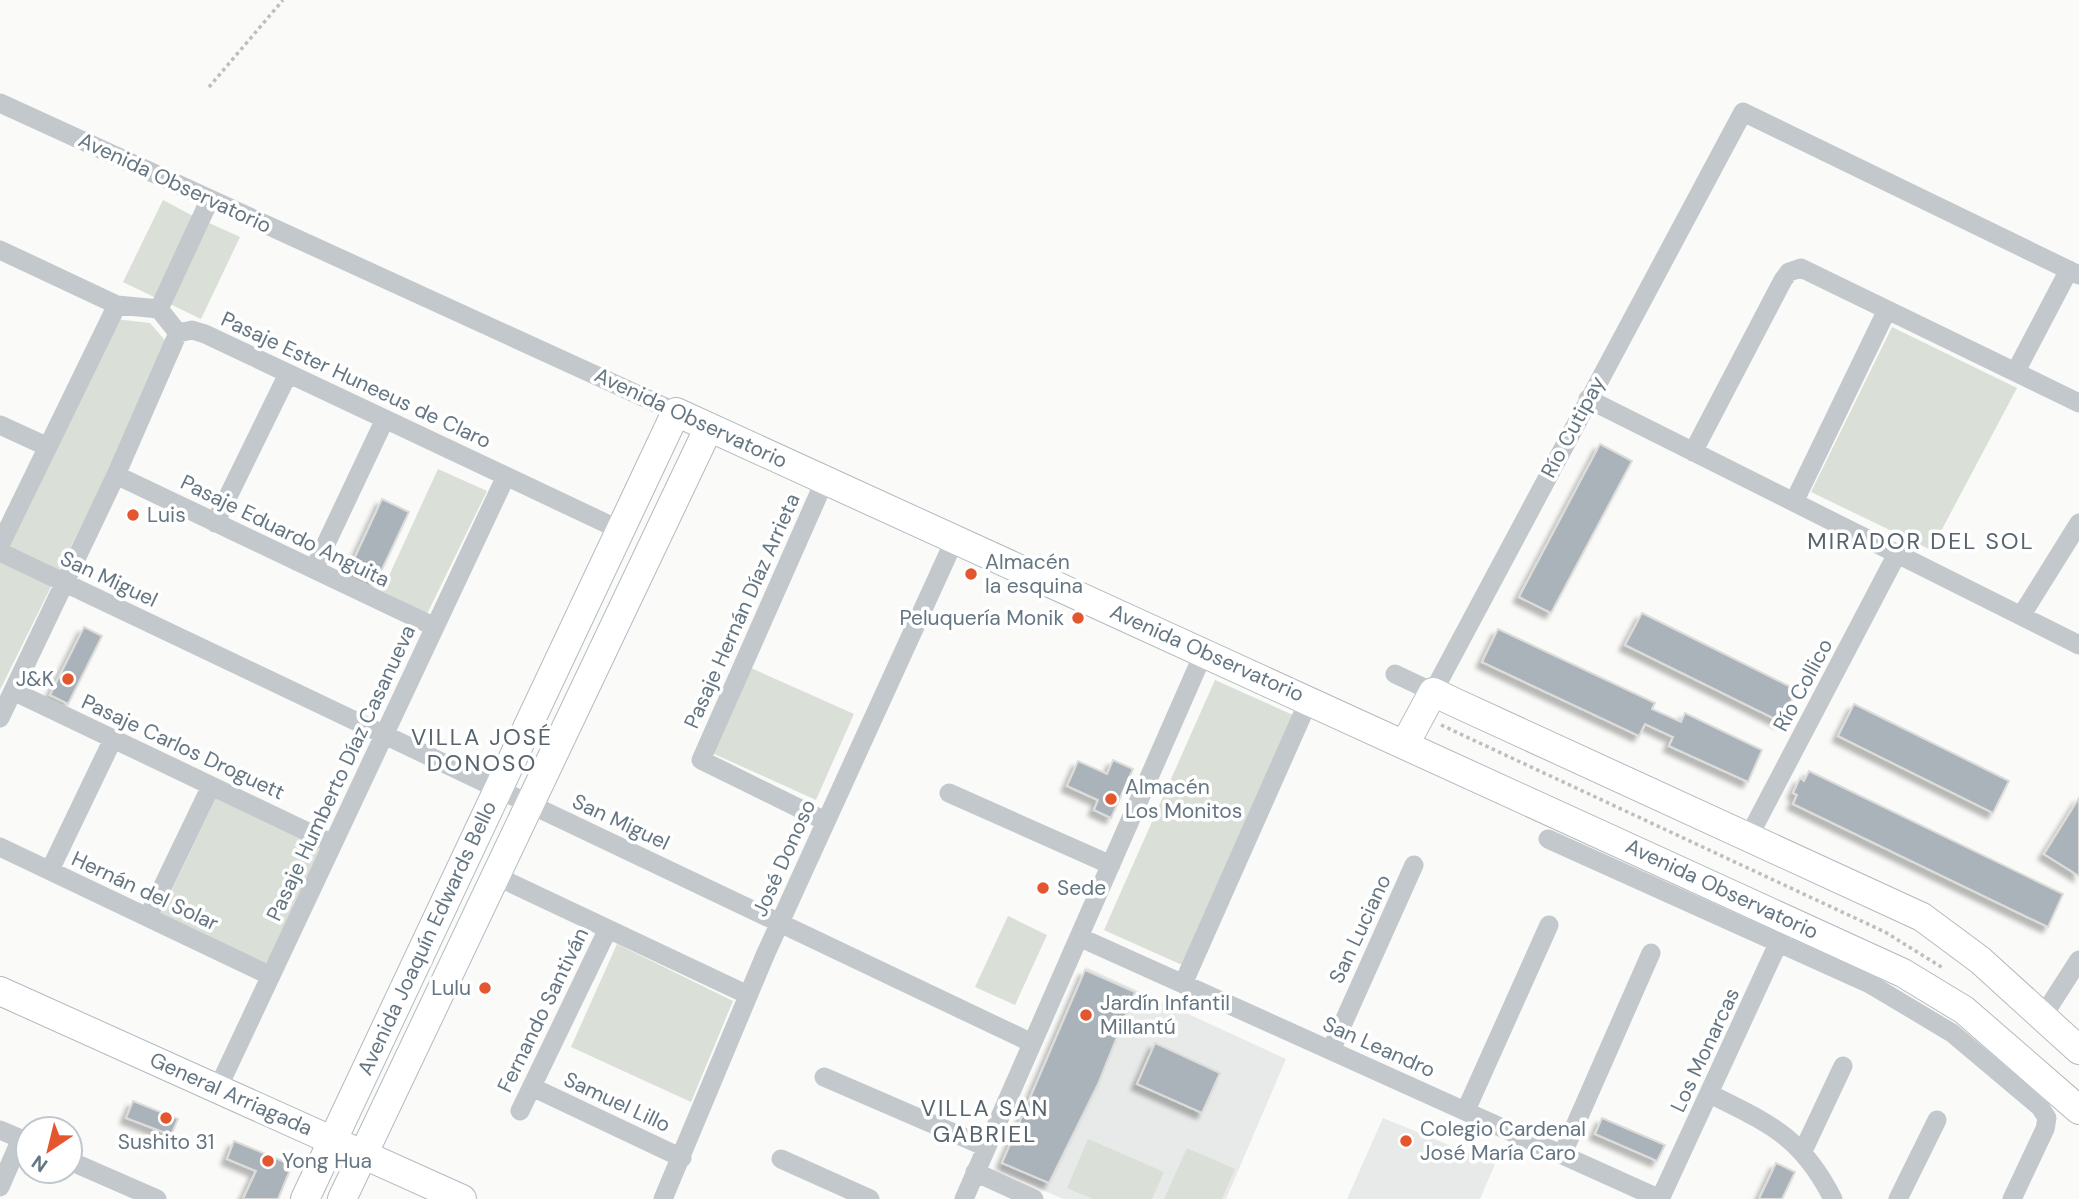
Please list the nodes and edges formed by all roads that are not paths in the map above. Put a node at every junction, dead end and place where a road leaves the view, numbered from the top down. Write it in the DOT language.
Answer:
graph roads {
  1 [pos="0,103"];
  2 [pos="210,199"];
  3 [pos="0,250"];
  4 [pos="2074,272"];
  5 [pos="117,305"];
  6 [pos="159,309"];
  7 [pos="1887,310"];
  8 [pos="178,333"];
  9 [pos="2016,371"];
  10 [pos="288,374"];
  11 [pos="1588,399"];
  12 [pos="2079,403"];
  13 [pos="676,412"];
  14 [pos="385,419"];
  15 [pos="0,425"];
  16 [pos="709,426"];
  17 [pos="48,447"];
  18 [pos="1693,452"];
  19 [pos="116,475"];
  20 [pos="506,476"];
  21 [pos="825,480"];
  22 [pos="1794,502"];
  23 [pos="215,523"];
  24 [pos="2079,523"];
  25 [pos="620,530"];
  26 [pos="955,539"];
  27 [pos="0,545"];
  28 [pos="0,552"];
  29 [pos="1897,554"];
  30 [pos="314,569"];
  31 [pos="65,583"];
  32 [pos="2021,616"];
  33 [pos="435,627"];
  34 [pos="2079,645"];
  35 [pos="1204,652"];
  36 [pos="1395,674"];
  37 [pos="13,691"];
  38 [pos="1433,692"];
  39 [pos="1309,700"];
  40 [pos="0,718"];
  41 [pos="384,735"];
  42 [pos="113,739"];
  43 [pos="1405,744"];
  44 [pos="211,786"];
  45 [pos="497,789"];
  46 [pos="949,793"];
  47 [pos="530,804"];
  48 [pos="825,821"];
  49 [pos="1749,836"];
  50 [pos="1548,839"];
  51 [pos="333,844"];
  52 [pos="0,847"];
  53 [pos="1111,865"];
  54 [pos="1414,865"];
  55 [pos="50,870"];
  56 [pos="496,876"];
  57 [pos="148,917"];
  58 [pos="779,923"];
  59 [pos="1549,925"];
  60 [pos="607,929"];
  61 [pos="1784,931"];
  62 [pos="1079,937"];
  63 [pos="1651,953"];
  64 [pos="2079,960"];
  65 [pos="271,976"];
  66 [pos="1183,984"];
  67 [pos="0,991"];
  68 [pos="748,995"];
  69 [pos="2043,1016"];
  70 [pos="1032,1044"];
  71 [pos="1331,1050"];
  72 [pos="2079,1050"];
  73 [pos="1843,1066"];
  74 [pos="824,1077"];
  75 [pos="532,1087"];
  76 [pos="218,1088"];
  77 [pos="1710,1094"];
  78 [pos="1466,1110"];
  79 [pos="2079,1110"];
  80 [pos="520,1111"];
  81 [pos="1937,1120"];
  82 [pos="332,1140"];
  83 [pos="986,1147"];
  84 [pos="1803,1151"];
  85 [pos="1563,1153"];
  86 [pos="364,1154"];
  87 [pos="682,1158"];
  88 [pos="781,1159"];
  89 [pos="14,1160"];
  90 [pos="84,1170"];
  91 [pos="975,1172"];
  92 [pos="0,1186"];
  93 [pos="120,1192"];
  94 [pos="157,1199"];
  95 [pos="305,1199"];
  96 [pos="342,1199"];
  97 [pos="462,1199"];
  98 [pos="663,1199"];
  99 [pos="870,1199"];
  100 [pos="964,1199"];
  101 [pos="1034,1199"];
  102 [pos="1660,1199"];
  103 [pos="1833,1199"];
  104 [pos="1898,1199"];
  105 [pos="2011,1199"];
  1 -- 2 [label="street, Avenida Observatorio"];
  2 -- 6 [label="street"];
  2 -- 13 [label="street, Avenida Observatorio"];
  3 -- 5 [label="street"];
  4 -- 9 [label="street"];
  4 -- 11 [label="street, Río Cutipay"];
  5 -- 6 [label="street"];
  5 -- 17 [label="street"];
  6 -- 8 [label="street"];
  7 -- 9 [label="street"];
  7 -- 18 [label="street"];
  7 -- 22 [label="street"];
  8 -- 10 [label="street, Pasaje Ester Huneeus de Claro"];
  8 -- 19 [label="street"];
  9 -- 12 [label="street"];
  10 -- 14 [label="street, Pasaje Ester Huneeus de Claro"];
  10 -- 23 [label="street"];
  11 -- 18 [label="street"];
  11 -- 38 [label="street, Río Cutipay"];
  13 -- 16 [label="street, Avenida Observatorio"];
  13 -- 25 [label="street, Avenida Joaquín Edwards Bello"];
  14 -- 20 [label="street, Pasaje Ester Huneeus de Claro"];
  14 -- 30 [label="street"];
  15 -- 17 [label="street"];
  16 -- 21 [label="street, Avenida Observatorio"];
  16 -- 47 [label="street, Avenida Joaquín Edwards Bello"];
  17 -- 27 [label="street"];
  18 -- 22 [label="street"];
  19 -- 23 [label="street, Pasaje Eduardo Anguita"];
  19 -- 31 [label="street"];
  20 -- 25 [label="street, Pasaje Ester Huneeus de Claro"];
  20 -- 33 [label="street, Pasaje Humberto Díaz Casanueva"];
  21 -- 26 [label="street, Avenida Observatorio"];
  21 -- 48 [label="street, Pasaje Hernán Díaz Arrieta"];
  22 -- 29 [label="street"];
  23 -- 30 [label="street, Pasaje Eduardo Anguita"];
  24 -- 32 [label="street"];
  25 -- 45 [label="street, Avenida Joaquín Edwards Bello"];
  26 -- 35 [label="street, Avenida Observatorio"];
  26 -- 48 [label="street, José Donoso"];
  28 -- 31 [label="street, San Miguel"];
  29 -- 32 [label="street"];
  29 -- 49 [label="street, Río Collico"];
  30 -- 33 [label="street, Pasaje Eduardo Anguita"];
  31 -- 37 [label="street"];
  31 -- 41 [label="street, San Miguel"];
  32 -- 34 [label="street"];
  33 -- 41 [label="street, Pasaje Humberto Díaz Casanueva"];
  35 -- 39 [label="street, Avenida Observatorio"];
  35 -- 53 [label="street"];
  36 -- 38 [label="street"];
  37 -- 40 [label="street"];
  37 -- 42 [label="street, Pasaje Carlos Droguett"];
  38 -- 43 [label="street, Río Cutipay"];
  38 -- 49 [label="street"];
  39 -- 43 [label="street, Avenida Observatorio"];
  39 -- 66 [label="street"];
  41 -- 45 [label="street, San Miguel"];
  41 -- 51 [label="street, Pasaje Humberto Díaz Casanueva"];
  42 -- 44 [label="street, Pasaje Carlos Droguett"];
  42 -- 55 [label="street"];
  43 -- 61 [label="street, Avenida Observatorio"];
  44 -- 51 [label="street, Pasaje Carlos Droguett"];
  44 -- 57 [label="street"];
  45 -- 47 [label="street, San Miguel"];
  45 -- 82 [label="street, Avenida Joaquín Edwards Bello"];
  46 -- 53 [label="street"];
  47 -- 56 [label="street, Avenida Joaquín Edwards Bello"];
  47 -- 58 [label="street, San Miguel"];
  48 -- 58 [label="street, José Donoso"];
  49 -- 69 [label="street"];
  50 -- 61 [label="street"];
  51 -- 65 [label="street, Pasaje Humberto Díaz Casanueva"];
  52 -- 55 [label="street, Hernán del Solar"];
  53 -- 62 [label="street"];
  54 -- 71 [label="street, San Luciano"];
  55 -- 57 [label="street, Hernán del Solar"];
  56 -- 60 [label="street"];
  56 -- 86 [label="street, Avenida Joaquín Edwards Bello"];
  57 -- 65 [label="street, Hernán del Solar"];
  58 -- 68 [label="street, José Donoso"];
  58 -- 70 [label="street, San Miguel"];
  59 -- 78 [label="street"];
  60 -- 68 [label="street"];
  60 -- 75 [label="street, Fernando Santiván"];
  61 -- 77 [label="street, Los Monarcas"];
  61 -- 79 [label="street, Avenida Observatorio"];
  61 -- 105 [label="street"];
  62 -- 66 [label="street, San Leandro"];
  62 -- 70 [label="street"];
  63 -- 85 [label="street"];
  64 -- 69 [label="street"];
  65 -- 76 [label="street, Pasaje Humberto Díaz Casanueva"];
  66 -- 71 [label="street, San Leandro"];
  67 -- 76 [label="street, General Arriagada"];
  68 -- 87 [label="street, José Donoso"];
  69 -- 72 [label="street"];
  70 -- 83 [label="street"];
  71 -- 78 [label="street, San Leandro"];
  73 -- 84 [label="street"];
  74 -- 83 [label="street"];
  75 -- 80 [label="street, Fernando Santiván"];
  75 -- 87 [label="street, Samuel Lillo"];
  76 -- 82 [label="street, General Arriagada"];
  77 -- 84 [label="street"];
  77 -- 102 [label="street, Los Monarcas"];
  78 -- 85 [label="street, San Leandro"];
  81 -- 104 [label="street"];
  82 -- 86 [label="street, General Arriagada"];
  82 -- 95 [label="street, Avenida Joaquín Edwards Bello"];
  83 -- 91 [label="street"];
  84 -- 103 [label="street"];
  85 -- 102 [label="street, San Leandro"];
  86 -- 96 [label="street, Avenida Joaquín Edwards Bello"];
  86 -- 97 [label="street, General Arriagada"];
  87 -- 98 [label="street, José Donoso"];
  88 -- 99 [label="street"];
  89 -- 92 [label="street"];
  90 -- 93 [label="street"];
  91 -- 100 [label="street"];
  91 -- 101 [label="street"];
  93 -- 94 [label="street"];
}
